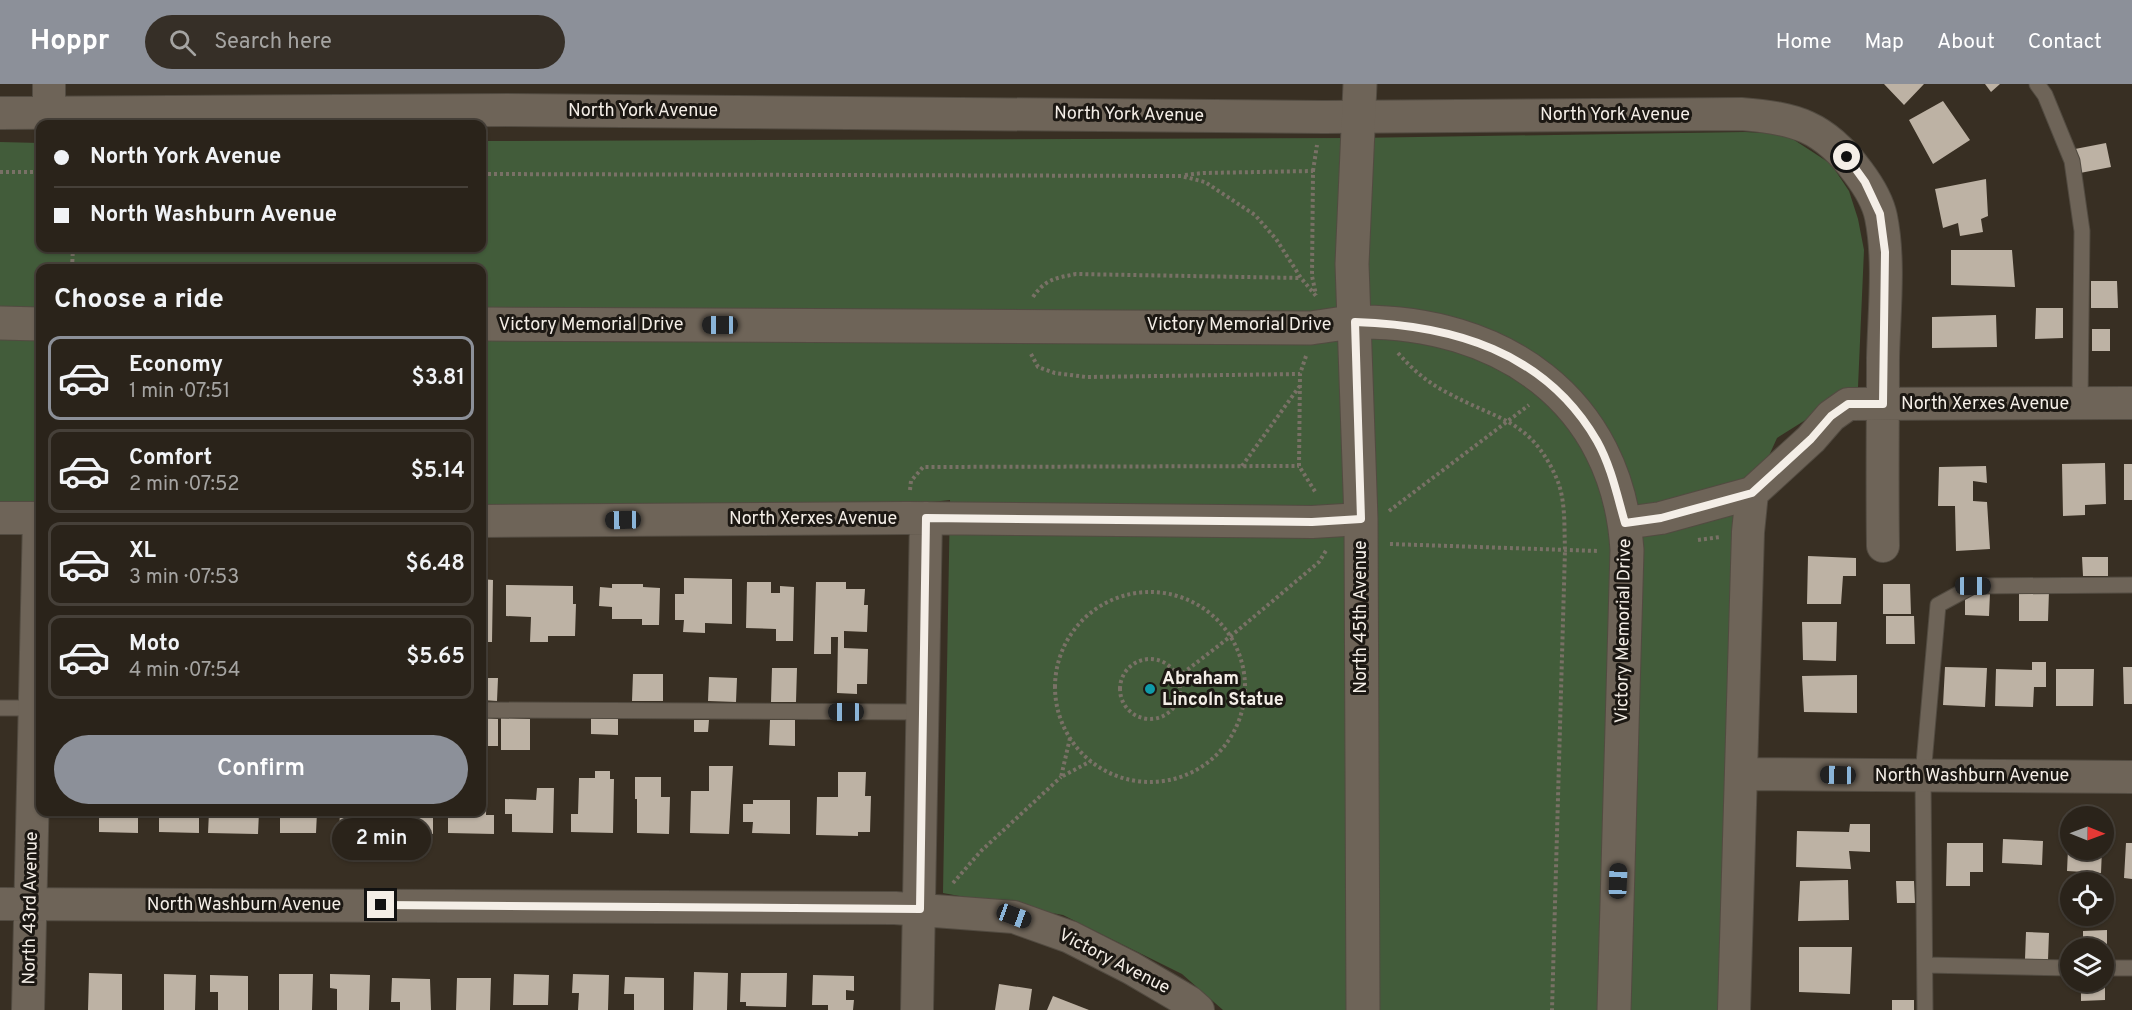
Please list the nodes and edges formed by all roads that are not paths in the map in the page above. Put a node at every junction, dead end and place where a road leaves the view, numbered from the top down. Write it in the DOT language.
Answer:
graph roads {
  1 [pos="2037,84"];
  2 [pos="49,99"];
  3 [pos="1359,100"];
  4 [pos="0,113"];
  5 [pos="1355,322"];
  6 [pos="0,323"];
  7 [pos="36,324"];
  8 [pos="486,324"];
  9 [pos="2080,403"];
  10 [pos="2132,403"];
  11 [pos="1883,404"];
  12 [pos="1752,493"];
  13 [pos="1375,515"];
  14 [pos="0,518"];
  15 [pos="36,518"];
  16 [pos="916,518"];
  17 [pos="486,521"];
  18 [pos="1625,523"];
  19 [pos="1883,546"];
  20 [pos="2132,585"];
  21 [pos="0,708"];
  22 [pos="36,708"];
  23 [pos="486,710"];
  24 [pos="923,712"];
  25 [pos="36,764"];
  26 [pos="1741,774"];
  27 [pos="1923,775"];
  28 [pos="2132,777"];
  29 [pos="0,903"];
  30 [pos="31,904"];
  31 [pos="920,909"];
  32 [pos="1925,966"];
  33 [pos="2060,968"];
  34 [pos="2114,968"];
  35 [pos="2132,968"];
  36 [pos="28,1010"];
  37 [pos="917,1010"];
  38 [pos="1198,1010"];
  39 [pos="1363,1010"];
  40 [pos="1614,1010"];
  41 [pos="1734,1010"];
  42 [pos="1925,1010"];
  1 -- 9 [label="lane"];
  2 -- 3 [label="street, North York Avenue"];
  2 -- 4 [label="street, North York Avenue"];
  3 -- 5 [label="street, North 45th Avenue"];
  3 -- 11 [label="street, North York Avenue"];
  5 -- 8 [label="street, Victory Memorial Drive"];
  5 -- 13 [label="street, North 45th Avenue"];
  5 -- 18 [label="street, Victory Memorial Drive"];
  6 -- 7 [label="street"];
  9 -- 10 [label="street, North Xerxes Avenue"];
  9 -- 11 [label="street, North Xerxes Avenue"];
  11 -- 12 [label="street, North Xerxes Avenue"];
  11 -- 19 [label="street, North York Avenue"];
  12 -- 18 [label="street, North Xerxes Avenue"];
  12 -- 26 [label="street"];
  13 -- 16 [label="street, North Xerxes Avenue"];
  13 -- 39 [label="street, North 45th Avenue"];
  14 -- 15 [label="street"];
  16 -- 17 [label="street, North Xerxes Avenue"];
  16 -- 24 [label="street"];
  18 -- 40 [label="street, Victory Memorial Drive"];
  20 -- 27 [label="lane"];
  21 -- 22 [label="lane"];
  23 -- 24 [label="lane"];
  24 -- 31 [label="street"];
  25 -- 30 [label="street, North 43rd Avenue"];
  26 -- 27 [label="street, North Washburn Avenue"];
  26 -- 41 [label="street"];
  27 -- 28 [label="street, North Washburn Avenue"];
  27 -- 32 [label="lane"];
  29 -- 30 [label="street, North Washburn Avenue"];
  30 -- 31 [label="street, North Washburn Avenue"];
  30 -- 36 [label="street, North 43rd Avenue"];
  31 -- 37 [label="street"];
  31 -- 38 [label="street, Victory Avenue"];
  32 -- 33 [label="lane"];
  32 -- 42 [label="lane"];
  34 -- 35 [label="lane"];
}
